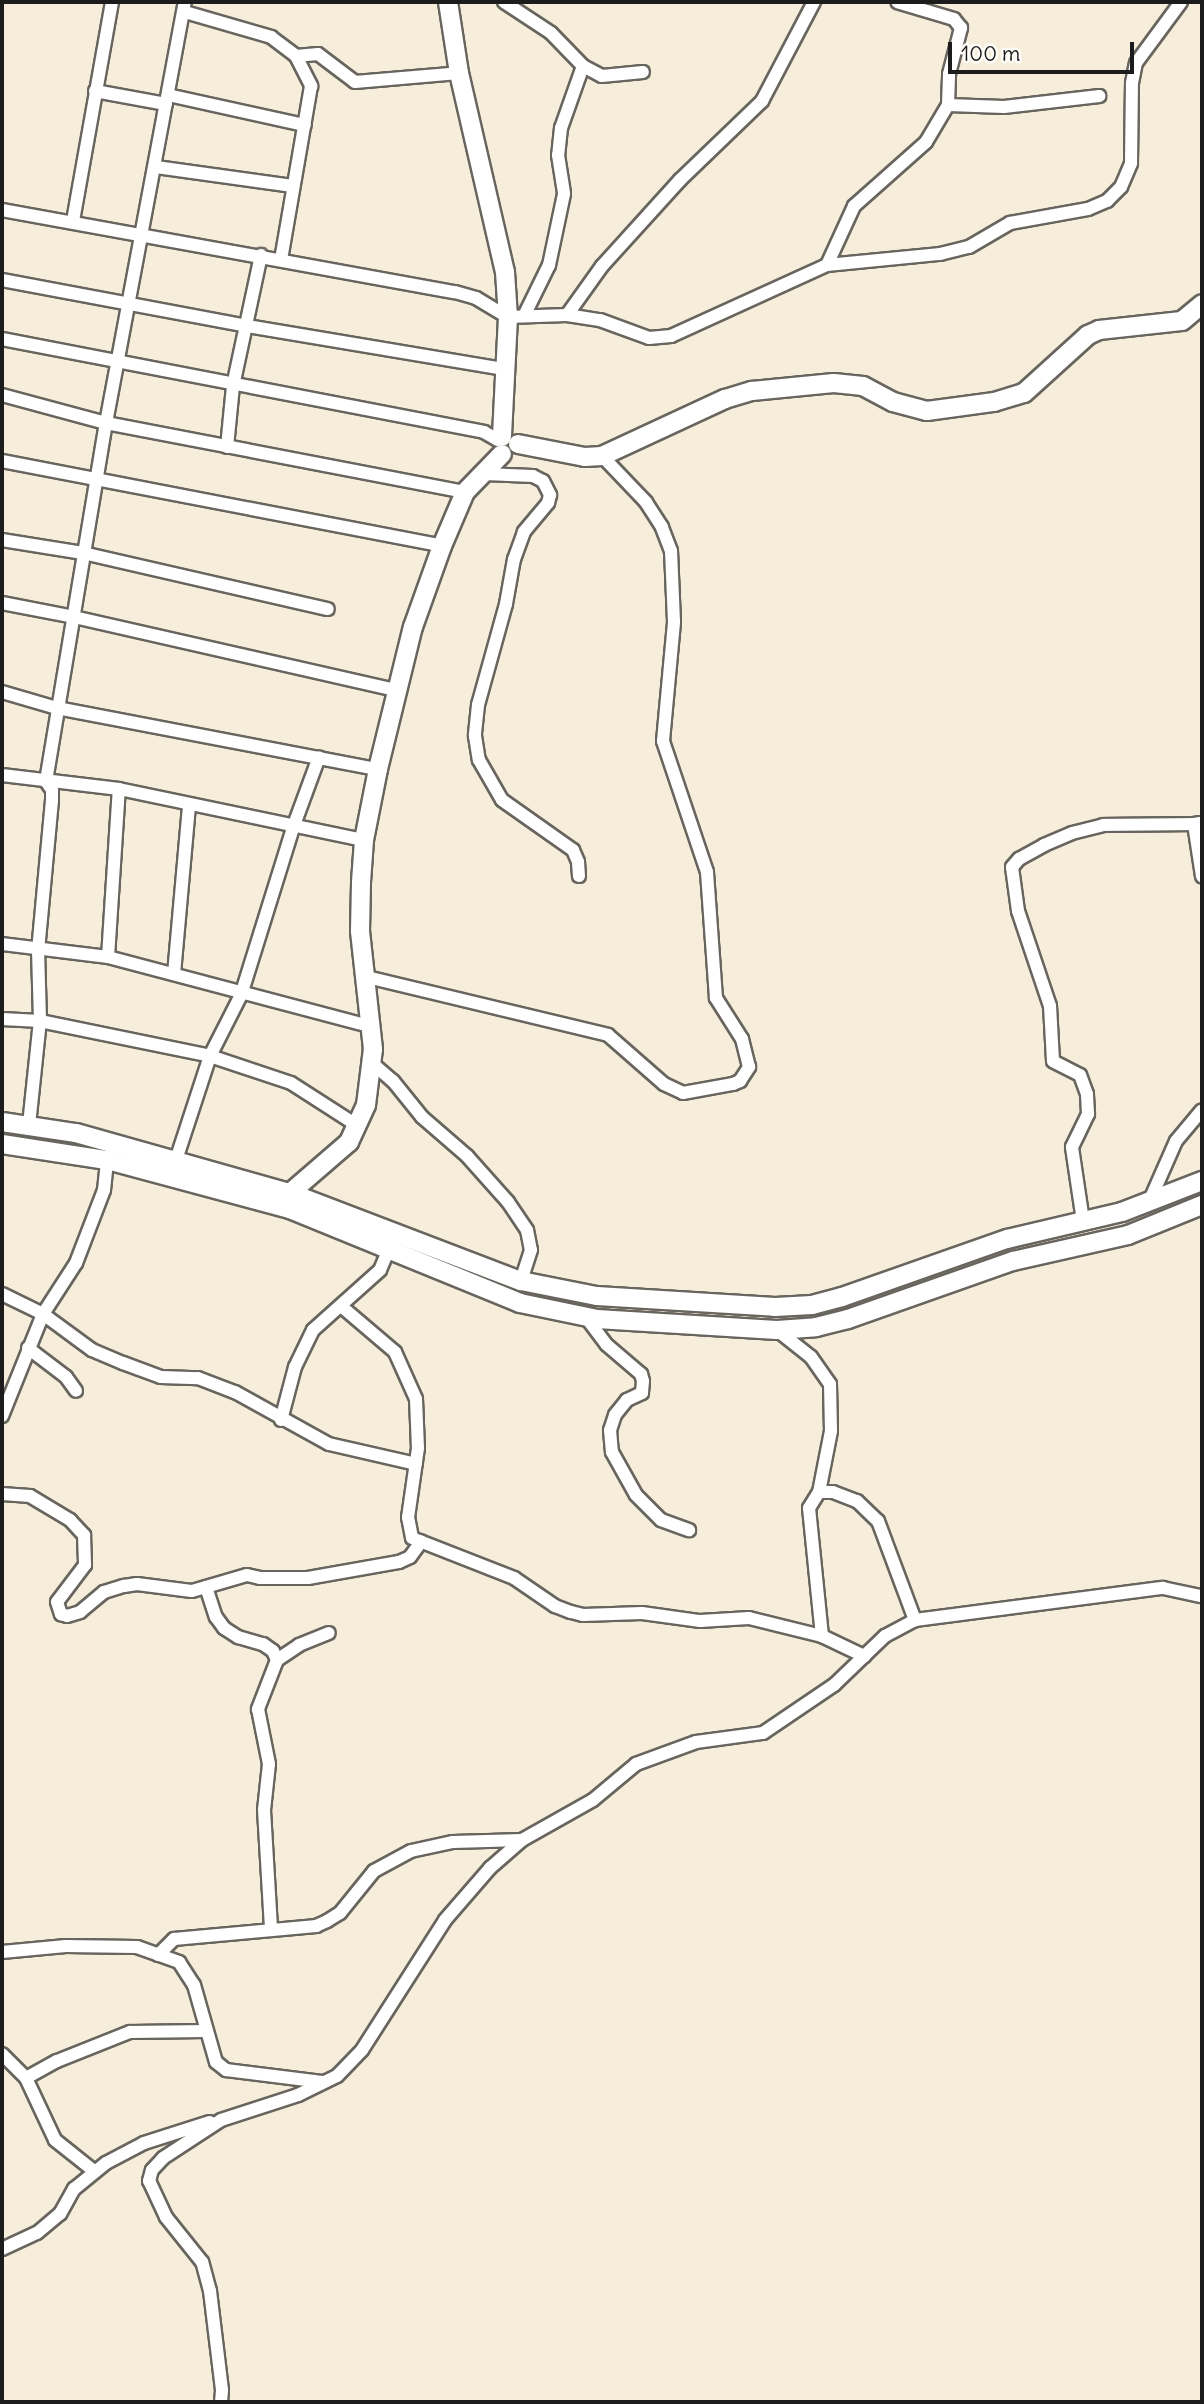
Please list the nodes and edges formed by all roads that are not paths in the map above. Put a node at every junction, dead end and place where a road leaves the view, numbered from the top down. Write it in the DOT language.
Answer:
graph roads {
  1 [pos="112,2"];
  2 [pos="448,2"];
  3 [pos="504,2"];
  4 [pos="814,2"];
  5 [pos="897,2"];
  6 [pos="1181,2"];
  7 [pos="185,7"];
  8 [pos="296,56"];
  9 [pos="583,65"];
  10 [pos="459,72"];
  11 [pos="643,72"];
  12 [pos="95,91"];
  13 [pos="1100,96"];
  14 [pos="167,99"];
  15 [pos="948,105"];
  16 [pos="305,125"];
  17 [pos="156,167"];
  18 [pos="293,186"];
  19 [pos="2,210"];
  20 [pos="73,221"];
  21 [pos="143,235"];
  22 [pos="261,255"];
  23 [pos="281,258"];
  24 [pos="827,265"];
  25 [pos="2,280"];
  26 [pos="129,302"];
  27 [pos="1202,304"];
  28 [pos="567,315"];
  29 [pos="516,317"];
  30 [pos="247,326"];
  31 [pos="2,339"];
  32 [pos="118,362"];
  33 [pos="504,369"];
  34 [pos="233,386"];
  35 [pos="2,396"];
  36 [pos="106,424"];
  37 [pos="505,444"];
  38 [pos="227,447"];
  39 [pos="602,456"];
  40 [pos="2,461"];
  41 [pos="484,474"];
  42 [pos="99,480"];
  43 [pos="466,492"];
  44 [pos="2,540"];
  45 [pos="442,546"];
  46 [pos="83,554"];
  47 [pos="2,603"];
  48 [pos="328,609"];
  49 [pos="74,617"];
  50 [pos="395,690"];
  51 [pos="2,692"];
  52 [pos="57,708"];
  53 [pos="320,757"];
  54 [pos="377,769"];
  55 [pos="2,775"];
  56 [pos="46,781"];
  57 [pos="119,789"];
  58 [pos="189,805"];
  59 [pos="1198,823"];
  60 [pos="294,825"];
  61 [pos="364,840"];
  62 [pos="579,876"];
  63 [pos="1202,876"];
  64 [pos="2,944"];
  65 [pos="38,951"];
  66 [pos="108,957"];
  67 [pos="174,974"];
  68 [pos="367,977"];
  69 [pos="241,995"];
  70 [pos="2,1018"];
  71 [pos="40,1021"];
  72 [pos="369,1026"];
  73 [pos="210,1056"];
  74 [pos="372,1063"];
  75 [pos="1202,1110"];
  76 [pos="2,1122"];
  77 [pos="29,1125"];
  78 [pos="358,1126"];
  79 [pos="2,1144"];
  80 [pos="107,1160"];
  81 [pos="175,1163"];
  82 [pos="1202,1181"];
  83 [pos="290,1193"];
  84 [pos="1150,1200"];
  85 [pos="1202,1206"];
  86 [pos="1083,1221"];
  87 [pos="392,1242"];
  88 [pos="944,1261"];
  89 [pos="472,1265"];
  90 [pos="521,1281"];
  91 [pos="467,1282"];
  92 [pos="953,1282"];
  93 [pos="2,1294"];
  94 [pos="341,1306"];
  95 [pos="43,1314"];
  96 [pos="585,1316"];
  97 [pos="776,1330"];
  98 [pos="28,1348"];
  99 [pos="76,1391"];
  100 [pos="2,1416"];
  101 [pos="281,1420"];
  102 [pos="415,1464"];
  103 [pos="819,1492"];
  104 [pos="2,1494"];
  105 [pos="689,1530"];
  106 [pos="421,1542"];
  107 [pos="206,1587"];
  108 [pos="1202,1596"];
  109 [pos="915,1620"];
  110 [pos="329,1633"];
  111 [pos="822,1636"];
  112 [pos="863,1656"];
  113 [pos="277,1660"];
  114 [pos="522,1840"];
  115 [pos="271,1928"];
  116 [pos="2,1952"];
  117 [pos="158,1955"];
  118 [pos="206,2031"];
  119 [pos="2,2054"];
  120 [pos="26,2078"];
  121 [pos="322,2082"];
  122 [pos="220,2120"];
  123 [pos="94,2171"];
  124 [pos="2,2249"];
  125 [pos="220,2402"];
  1 -- 12 [label="street"];
  2 -- 10 [label="street"];
  3 -- 9 [label="street"];
  4 -- 28 [label="street"];
  5 -- 15 [label="street"];
  6 -- 24 [label="street"];
  7 -- 8 [label="street"];
  7 -- 14 [label="street"];
  8 -- 10 [label="street"];
  8 -- 16 [label="street"];
  9 -- 11 [label="street"];
  9 -- 29 [label="street"];
  10 -- 29 [label="street"];
  12 -- 14 [label="street"];
  12 -- 20 [label="street"];
  13 -- 15 [label="street"];
  14 -- 16 [label="street"];
  14 -- 17 [label="street"];
  15 -- 24 [label="street"];
  16 -- 18 [label="street"];
  17 -- 18 [label="street"];
  17 -- 21 [label="street"];
  18 -- 23 [label="street"];
  19 -- 20 [label="street"];
  20 -- 21 [label="street"];
  21 -- 22 [label="street"];
  21 -- 26 [label="street"];
  22 -- 23 [label="street"];
  22 -- 30 [label="street"];
  23 -- 29 [label="street"];
  24 -- 28 [label="street"];
  25 -- 26 [label="street"];
  26 -- 30 [label="street"];
  26 -- 32 [label="street"];
  27 -- 39 [label="street"];
  28 -- 29 [label="street"];
  29 -- 33 [label="street"];
  30 -- 33 [label="street"];
  30 -- 34 [label="street"];
  31 -- 32 [label="street"];
  32 -- 34 [label="street"];
  32 -- 36 [label="street"];
  33 -- 37 [label="street"];
  34 -- 37 [label="street"];
  34 -- 38 [label="street"];
  35 -- 36 [label="street"];
  36 -- 38 [label="street"];
  36 -- 42 [label="street"];
  37 -- 39 [label="street"];
  37 -- 41 [label="street"];
  38 -- 43 [label="street"];
  39 -- 68 [label="street"];
  40 -- 42 [label="street"];
  41 -- 43 [label="street"];
  41 -- 62 [label="street"];
  42 -- 45 [label="street"];
  42 -- 46 [label="street"];
  43 -- 45 [label="street"];
  44 -- 46 [label="street"];
  45 -- 50 [label="street"];
  46 -- 48 [label="street"];
  46 -- 49 [label="street"];
  47 -- 49 [label="street"];
  49 -- 50 [label="street"];
  49 -- 52 [label="street"];
  50 -- 54 [label="street"];
  51 -- 52 [label="street"];
  52 -- 53 [label="street"];
  52 -- 56 [label="street"];
  53 -- 54 [label="street"];
  53 -- 60 [label="street"];
  54 -- 61 [label="street"];
  55 -- 56 [label="street"];
  56 -- 57 [label="street"];
  56 -- 65 [label="street"];
  57 -- 58 [label="street"];
  57 -- 66 [label="street"];
  58 -- 60 [label="street"];
  58 -- 67 [label="street"];
  59 -- 63 [label="street"];
  59 -- 86 [label="street"];
  60 -- 61 [label="street"];
  60 -- 69 [label="street"];
  61 -- 68 [label="street"];
  64 -- 65 [label="street"];
  65 -- 66 [label="street"];
  65 -- 71 [label="street"];
  66 -- 67 [label="street"];
  67 -- 69 [label="street"];
  68 -- 72 [label="street"];
  69 -- 72 [label="street"];
  69 -- 73 [label="street"];
  70 -- 71 [label="street"];
  71 -- 73 [label="street"];
  71 -- 77 [label="street"];
  72 -- 74 [label="street"];
  73 -- 78 [label="street"];
  73 -- 81 [label="street"];
  74 -- 78 [label="street"];
  74 -- 90 [label="street"];
  75 -- 84 [label="street"];
  76 -- 77 [label="street"];
  77 -- 81 [label="street"];
  78 -- 83 [label="street"];
  79 -- 80 [label="street"];
  80 -- 87 [label="street"];
  80 -- 95 [label="street"];
  81 -- 83 [label="street"];
  82 -- 84 [label="street"];
  83 -- 87 [label="street"];
  84 -- 86 [label="street"];
  85 -- 92 [label="street"];
  86 -- 88 [label="street"];
  87 -- 89 [label="street"];
  87 -- 91 [label="street"];
  87 -- 94 [label="street"];
  88 -- 90 [label="street"];
  88 -- 92 [label="street"];
  89 -- 90 [label="street"];
  89 -- 91 [label="street"];
  91 -- 96 [label="street"];
  92 -- 97 [label="street"];
  93 -- 95 [label="street"];
  94 -- 101 [label="street"];
  94 -- 102 [label="street"];
  95 -- 98 [label="street"];
  95 -- 101 [label="street"];
  96 -- 97 [label="street"];
  96 -- 105 [label="street"];
  97 -- 103 [label="street"];
  98 -- 99 [label="street"];
  98 -- 100 [label="street"];
  101 -- 102 [label="street"];
  102 -- 106 [label="street"];
  103 -- 109 [label="street"];
  103 -- 111 [label="street"];
  104 -- 107 [label="street"];
  106 -- 107 [label="street"];
  106 -- 111 [label="street"];
  107 -- 113 [label="street"];
  108 -- 109 [label="street"];
  109 -- 112 [label="street"];
  110 -- 113 [label="street"];
  111 -- 112 [label="street"];
  112 -- 114 [label="street"];
  113 -- 115 [label="street"];
  114 -- 115 [label="street"];
  114 -- 121 [label="street"];
  115 -- 117 [label="street"];
  116 -- 117 [label="street"];
  117 -- 118 [label="street"];
  118 -- 120 [label="street"];
  118 -- 121 [label="street"];
  119 -- 120 [label="street"];
  120 -- 123 [label="street"];
  121 -- 122 [label="street"];
  122 -- 123 [label="street"];
  122 -- 125 [label="street"];
  123 -- 124 [label="street"];
}
